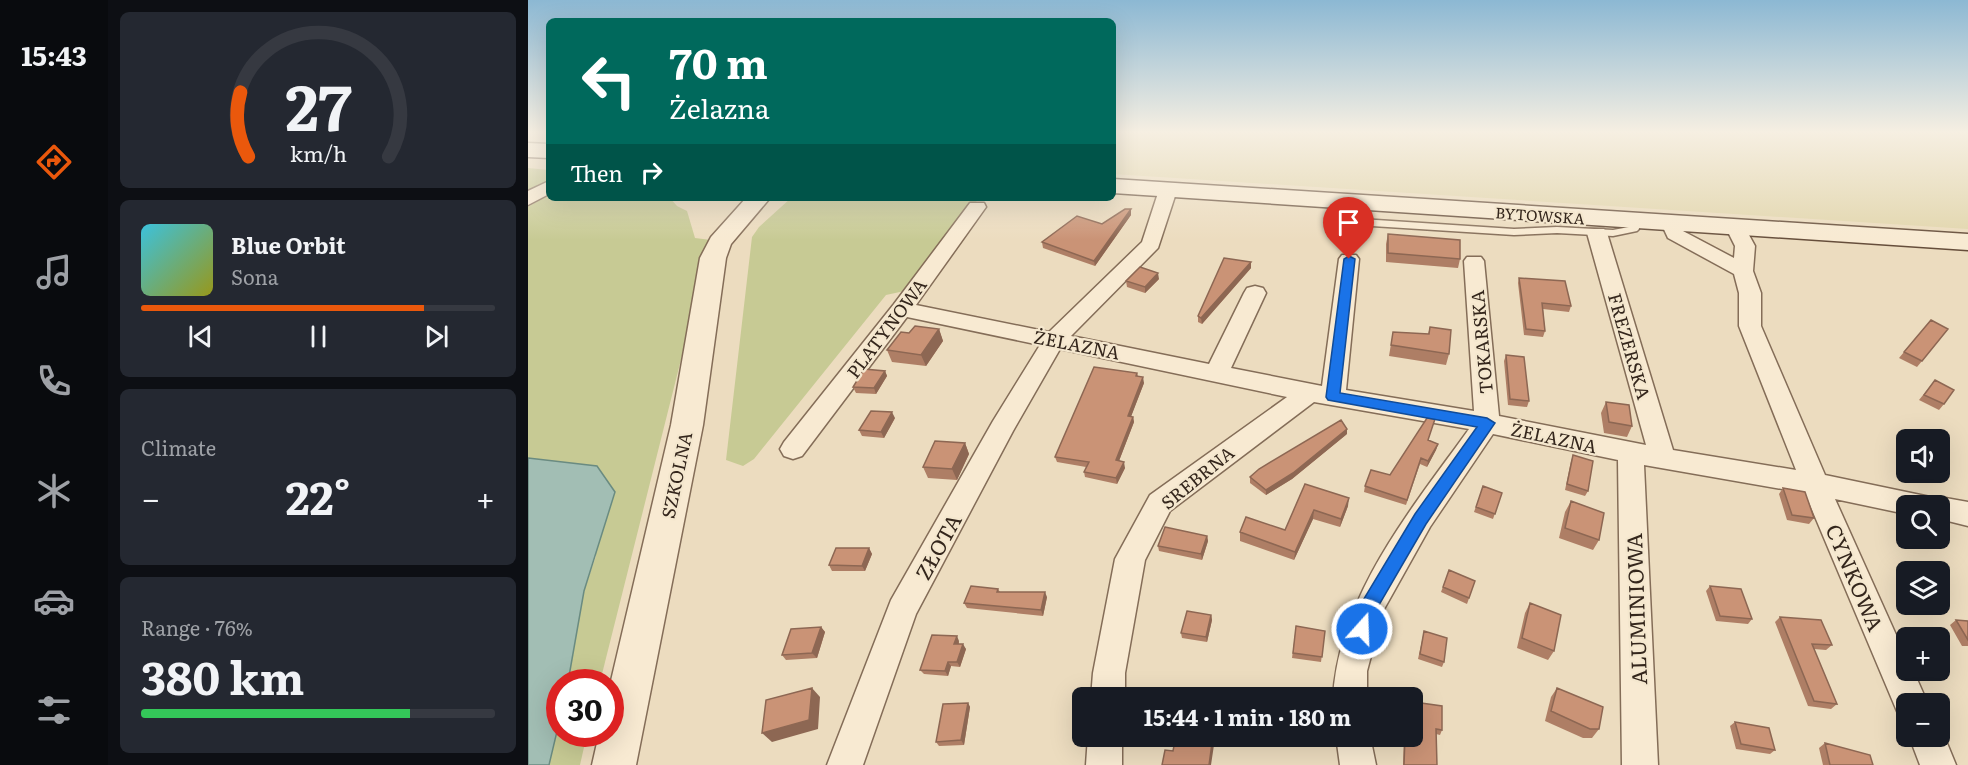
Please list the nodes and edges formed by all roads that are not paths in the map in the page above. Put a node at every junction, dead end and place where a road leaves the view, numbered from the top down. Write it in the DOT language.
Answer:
graph roads {
  1 [pos="1116,186"];
  2 [pos="546,188"];
  3 [pos="1168,190"];
  4 [pos="528,199"];
  5 [pos="756,201"];
  6 [pos="1357,203"];
  7 [pos="977,207"];
  8 [pos="1633,221"];
  9 [pos="1671,223"];
  10 [pos="1736,228"];
  11 [pos="1597,233"];
  12 [pos="1968,242"];
  13 [pos="1349,259"];
  14 [pos="1474,261"];
  15 [pos="1743,271"];
  16 [pos="1256,293"];
  17 [pos="902,309"];
  18 [pos="1055,339"];
  19 [pos="1217,372"];
  20 [pos="1322,395"];
  21 [pos="1487,423"];
  22 [pos="793,449"];
  23 [pos="1631,453"];
  24 [pos="1663,459"];
  25 [pos="1817,484"];
  26 [pos="1896,500"];
  27 [pos="1950,510"];
  28 [pos="1968,514"];
  29 [pos="1108,687"];
  30 [pos="1350,687"];
  31 [pos="1906,693"];
  32 [pos="1105,747"];
  33 [pos="1355,747"];
  34 [pos="1931,747"];
  35 [pos="614,765"];
  36 [pos="845,765"];
  37 [pos="1104,765"];
  38 [pos="1358,765"];
  39 [pos="1640,765"];
  40 [pos="1938,765"];
  1 -- 3 [label="main road, BYTOWSKA"];
  2 -- 4 [label="street"];
  3 -- 6 [label="main road, BYTOWSKA"];
  3 -- 18 [label="street, ZŁOTA"];
  5 -- 35 [label="street, SZKOLNA"];
  6 -- 8 [label="main road, BYTOWSKA"];
  6 -- 11 [label="lane"];
  7 -- 17 [label="street, PLATYNOWA"];
  8 -- 9 [label="main road, BYTOWSKA"];
  8 -- 11 [label="lane"];
  9 -- 10 [label="main road, BYTOWSKA"];
  9 -- 15 [label="street"];
  10 -- 12 [label="main road, BYTOWSKA"];
  10 -- 15 [label="street, CYNKOWA"];
  11 -- 24 [label="street, FREZERSKA"];
  13 -- 20 [label="street"];
  14 -- 21 [label="street, TOKARSKA"];
  15 -- 25 [label="street, CYNKOWA"];
  16 -- 19 [label="street"];
  17 -- 18 [label="street, ŻELAZNA"];
  17 -- 22 [label="street, PLATYNOWA"];
  18 -- 19 [label="street, ŻELAZNA"];
  18 -- 36 [label="street, ZŁOTA"];
  19 -- 20 [label="street, ŻELAZNA"];
  20 -- 21 [label="street, ŻELAZNA"];
  20 -- 29 [label="street, SREBRNA"];
  21 -- 23 [label="street, ŻELAZNA"];
  21 -- 30 [label="street"];
  23 -- 24 [label="street, ŻELAZNA"];
  23 -- 39 [label="street, ALUMINIOWA"];
  24 -- 25 [label="street, ŻELAZNA"];
  25 -- 26 [label="street, ŻELAZNA"];
  25 -- 31 [label="street, CYNKOWA"];
  27 -- 28 [label="street"];
  32 -- 37 [label="street"];
  33 -- 38 [label="street"];
  34 -- 40 [label="street"];
}
